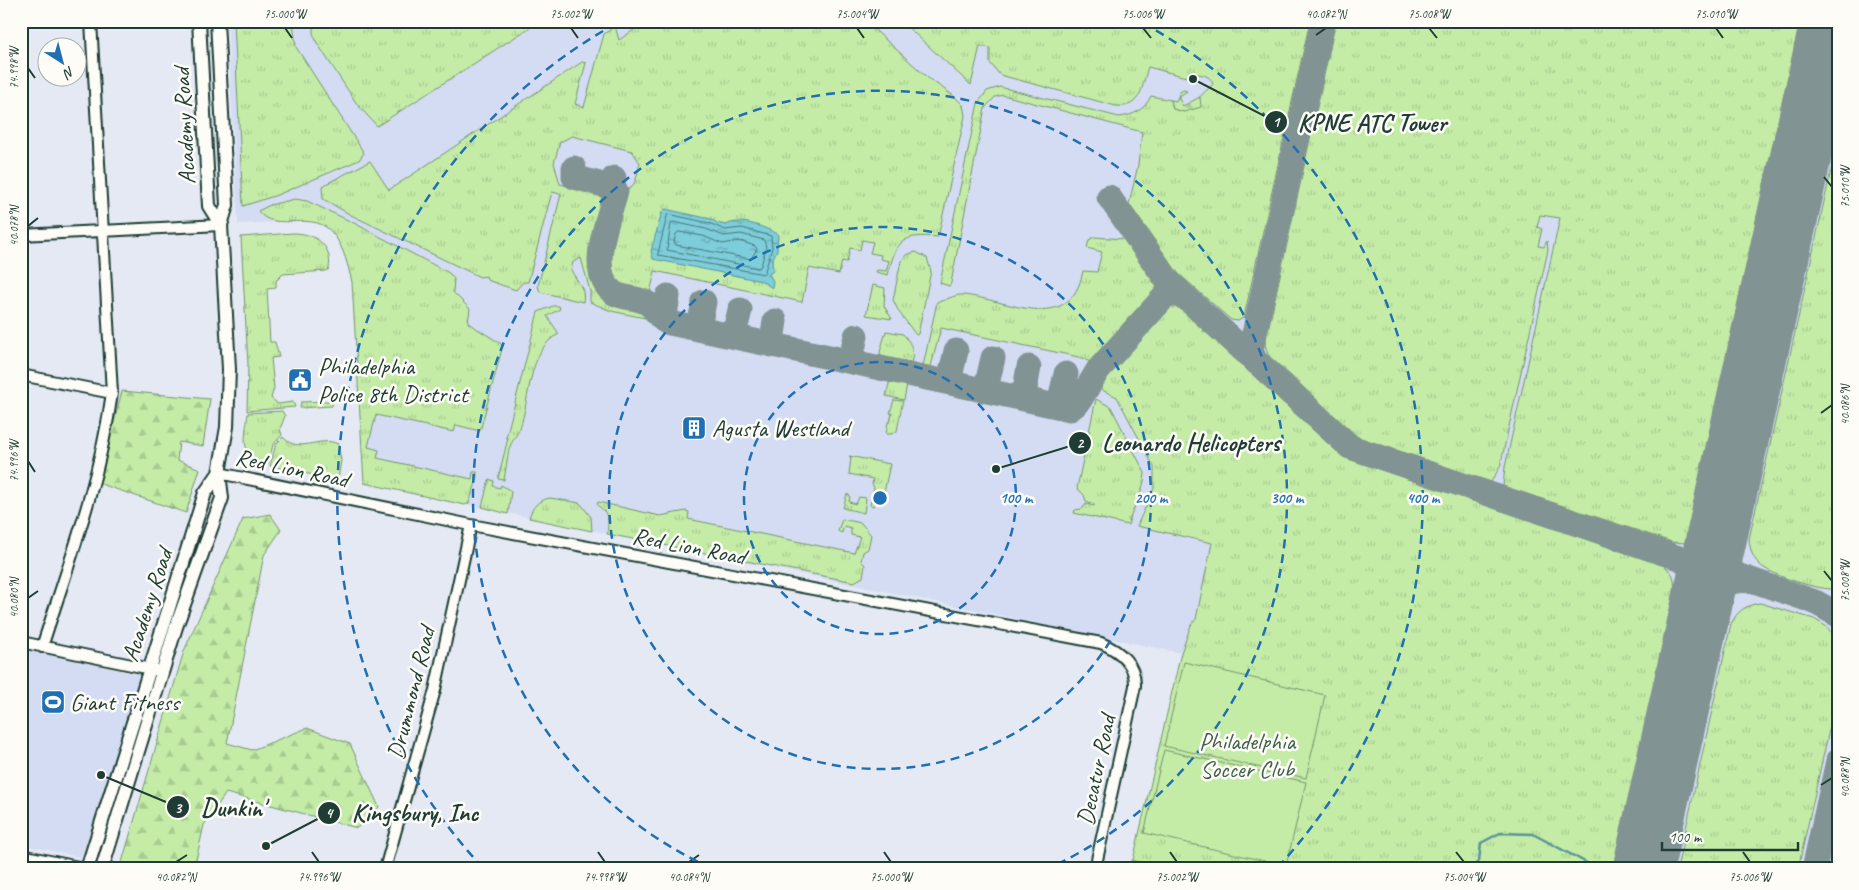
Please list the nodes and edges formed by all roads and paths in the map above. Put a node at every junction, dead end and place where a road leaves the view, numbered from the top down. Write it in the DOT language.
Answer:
graph roads {
  1 [pos="91,21"];
  2 [pos="199,21"];
  3 [pos="217,21"];
  4 [pos="221,225"];
  5 [pos="103,230"];
  6 [pos="21,235"];
  7 [pos="21,375"];
  8 [pos="112,393"];
  9 [pos="219,473"];
  10 [pos="471,525"];
  11 [pos="21,642"];
  12 [pos="42,646"];
  13 [pos="149,667"];
  14 [pos="162,672"];
  15 [pos="1135,679"];
  16 [pos="21,855"];
  17 [pos="87,869"];
  18 [pos="102,869"];
  19 [pos="385,869"];
  20 [pos="1095,869"];
  1 -- 5 [label="street"];
  2 -- 4 [label="main road, Academy Road"];
  3 -- 4 [label="main road, Academy Road"];
  4 -- 5 [label="street"];
  4 -- 9 [label="main road, Academy Road"];
  5 -- 6 [label="street"];
  5 -- 8 [label="street"];
  7 -- 8 [label="street"];
  8 -- 12 [label="street"];
  9 -- 10 [label="street, Red Lion Road"];
  9 -- 13 [label="main road, Academy Road"];
  9 -- 14 [label="main road, Academy Road"];
  10 -- 15 [label="street, Red Lion Road"];
  10 -- 19 [label="street, Drummond Road"];
  11 -- 12 [label="street"];
  12 -- 13 [label="street"];
  13 -- 14 [label="street"];
  13 -- 17 [label="main road, Academy Road"];
  14 -- 18 [label="main road, Academy Road"];
  15 -- 20 [label="street, Decatur Road"];
  16 -- 17 [label="street"];
}
